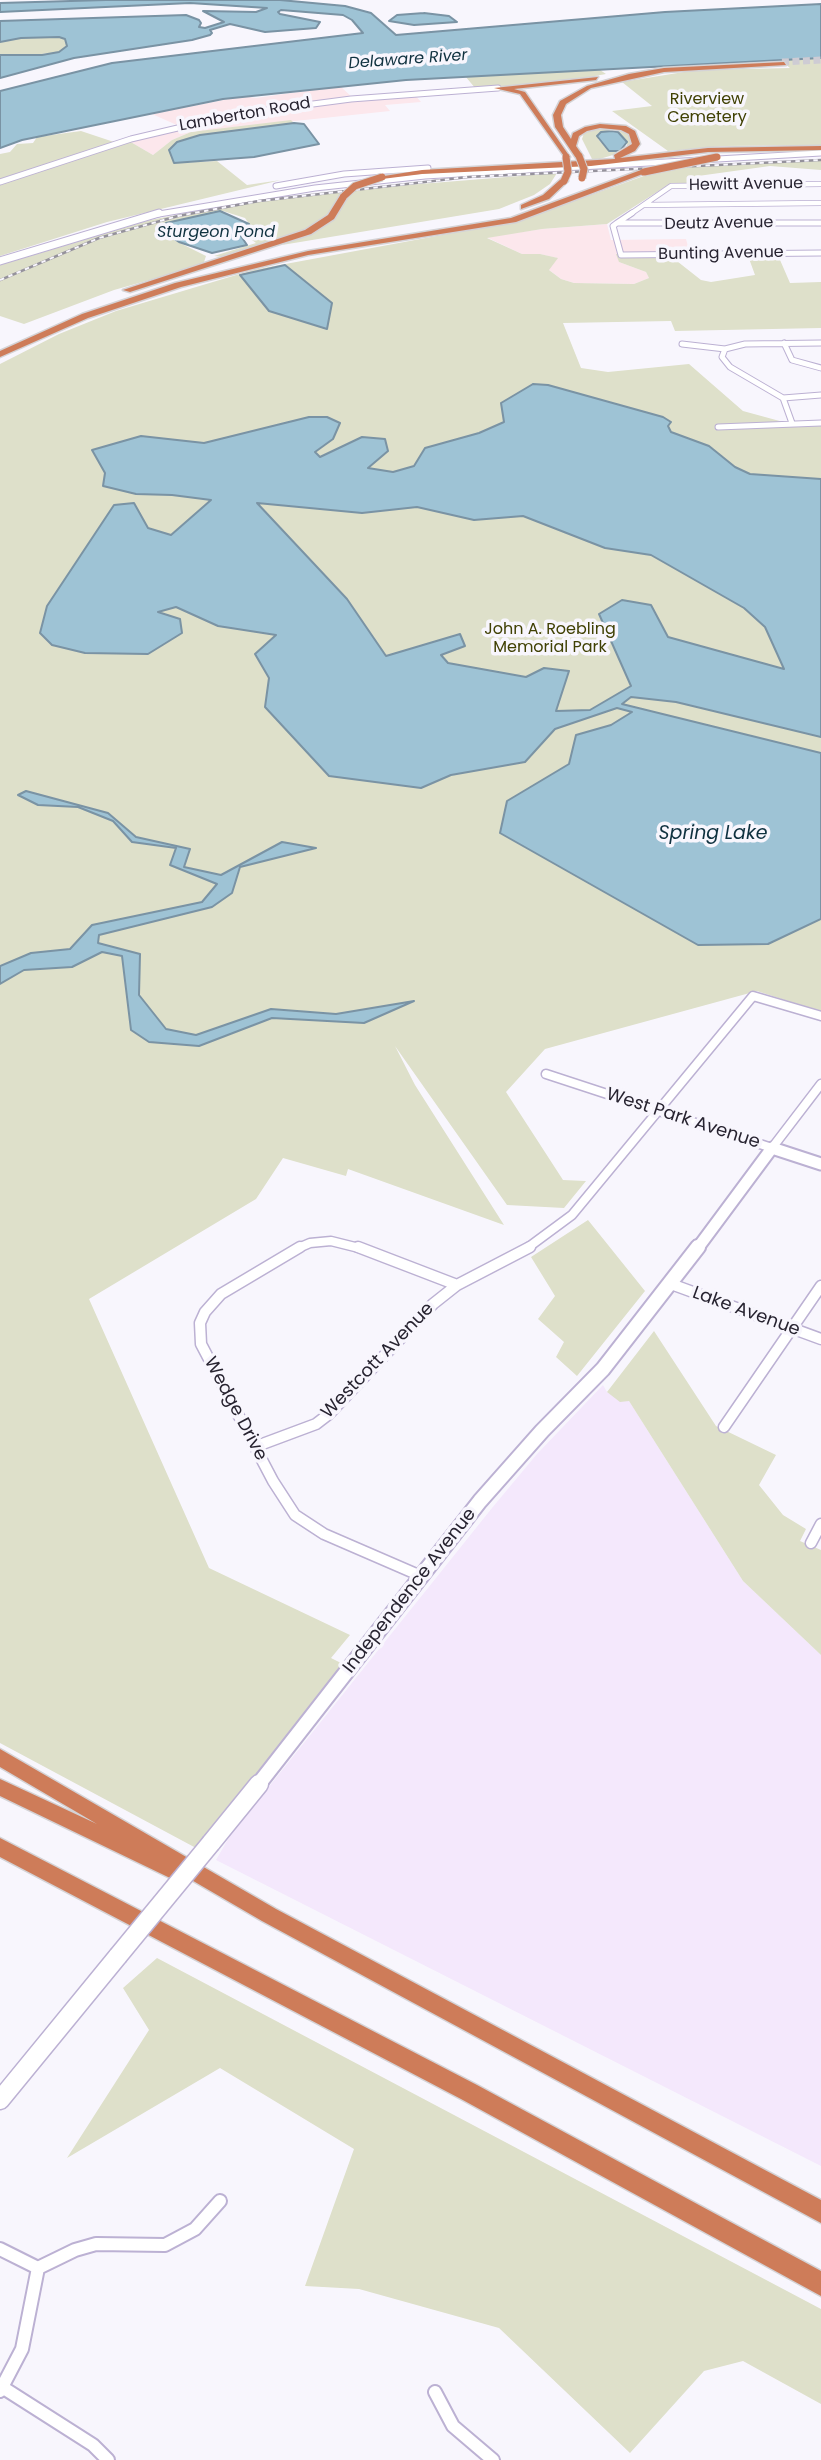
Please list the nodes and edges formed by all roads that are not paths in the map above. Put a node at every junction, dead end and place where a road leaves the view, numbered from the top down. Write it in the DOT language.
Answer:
graph roads {
  1 [pos="783,63"];
  2 [pos="638,71"];
  3 [pos="498,88"];
  4 [pos="552,136"];
  5 [pos="573,145"];
  6 [pos="821,151"];
  7 [pos="578,160"];
  8 [pos="565,161"];
  9 [pos="0,182"];
  10 [pos="821,184"];
  11 [pos="821,203"];
  12 [pos="642,205"];
  13 [pos="170,211"];
  14 [pos="617,223"];
  15 [pos="821,223"];
  16 [pos="419,235"];
  17 [pos="821,253"];
  18 [pos="0,261"];
  19 [pos="119,293"];
  20 [pos="96,302"];
  21 [pos="53,319"];
  22 [pos="0,343"];
  23 [pos="784,343"];
  24 [pos="821,343"];
  25 [pos="682,344"];
  26 [pos="724,349"];
  27 [pos="0,354"];
  28 [pos="821,368"];
  29 [pos="821,395"];
  30 [pos="783,398"];
  31 [pos="792,423"];
  32 [pos="821,423"];
  33 [pos="718,427"];
  34 [pos="821,1016"];
  35 [pos="546,1074"];
  36 [pos="821,1084"];
  37 [pos="658,1112"];
  38 [pos="772,1148"];
  39 [pos="821,1164"];
  40 [pos="671,1284"];
  41 [pos="457,1285"];
  42 [pos="821,1286"];
  43 [pos="790,1328"];
  44 [pos="821,1339"];
  45 [pos="724,1427"];
  46 [pos="257,1446"];
  47 [pos="821,1524"];
  48 [pos="811,1543"];
  49 [pos="421,1576"];
  50 [pos="0,1757"];
  51 [pos="0,1787"];
  52 [pos="211,1843"];
  53 [pos="0,1847"];
  54 [pos="269,1916"];
  55 [pos="0,2100"];
  56 [pos="220,2200"];
  57 [pos="821,2212"];
  58 [pos="0,2249"];
  59 [pos="38,2268"];
  60 [pos="821,2284"];
  61 [pos="1,2389"];
  62 [pos="435,2392"];
  63 [pos="108,2460"];
  64 [pos="493,2460"];
  1 -- 2 [label="highway"];
  1 -- 5 [label="highway"];
  2 -- 3 [label="highway"];
  2 -- 4 [label="highway"];
  3 -- 4 [label="highway"];
  3 -- 9 [label="street, Lamberton Road"];
  4 -- 8 [label="highway"];
  5 -- 7 [label="highway"];
  5 -- 7 [label="highway"];
  6 -- 7 [label="highway"];
  6 -- 13 [label="street"];
  6 -- 16 [label="highway, bridge"];
  7 -- 8 [label="highway"];
  7 -- 16 [label="highway, bridge"];
  8 -- 13 [label="street"];
  8 -- 19 [label="highway, bridge"];
  8 -- 21 [label="highway, bridge"];
  10 -- 12 [label="street, Hewitt Avenue"];
  11 -- 12 [label="street"];
  12 -- 14 [label="street"];
  13 -- 18 [label="street"];
  14 -- 15 [label="street, Deutz Avenue"];
  14 -- 17 [label="street, Bunting Avenue"];
  16 -- 27 [label="highway"];
  20 -- 21 [label="highway"];
  21 -- 22 [label="highway"];
  23 -- 24 [label="street"];
  23 -- 26 [label="street"];
  23 -- 28 [label="street"];
  25 -- 26 [label="street"];
  26 -- 30 [label="street"];
  29 -- 30 [label="street"];
  30 -- 31 [label="street"];
  31 -- 32 [label="street"];
  31 -- 33 [label="street"];
  34 -- 37 [label="street, Westcott Avenue"];
  35 -- 37 [label="street, West Park Avenue"];
  36 -- 38 [label="street, Independence Avenue"];
  37 -- 38 [label="street, West Park Avenue"];
  37 -- 41 [label="street, Westcott Avenue"];
  38 -- 39 [label="street, West Park Avenue"];
  38 -- 40 [label="street, Independence Avenue"];
  40 -- 43 [label="street, Lake Avenue"];
  40 -- 49 [label="street, Independence Avenue"];
  41 -- 46 [label="street, Westcott Avenue"];
  41 -- 46 [label="street, Wedge Drive"];
  42 -- 43 [label="street"];
  43 -- 44 [label="street, Lake Avenue"];
  43 -- 45 [label="street"];
  46 -- 49 [label="street, Wedge Drive"];
  47 -- 48 [label="street"];
  49 -- 52 [label="street, Independence Avenue"];
  50 -- 54 [label="highway"];
  51 -- 54 [label="highway"];
  52 -- 55 [label="street, Independence Avenue, bridge"];
  53 -- 60 [label="highway"];
  54 -- 57 [label="highway"];
  56 -- 59 [label="street"];
  58 -- 59 [label="street"];
  59 -- 61 [label="street"];
  61 -- 63 [label="street"];
  62 -- 64 [label="street"];
}
